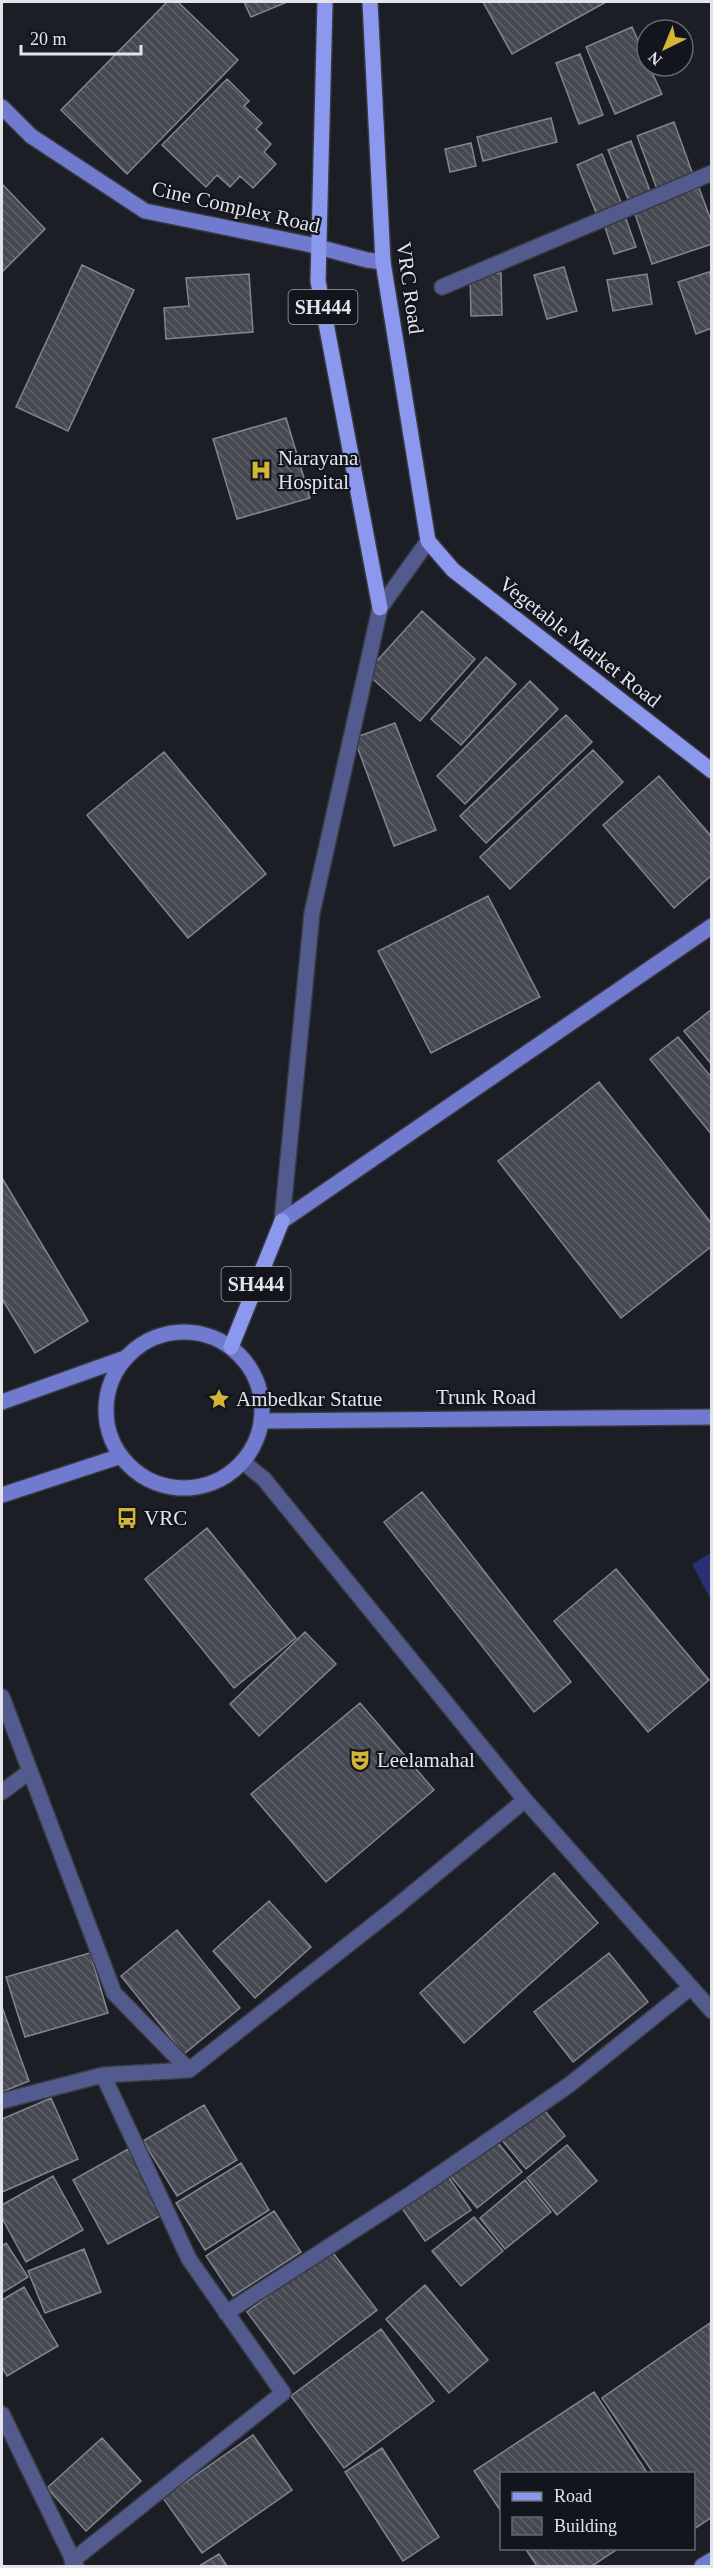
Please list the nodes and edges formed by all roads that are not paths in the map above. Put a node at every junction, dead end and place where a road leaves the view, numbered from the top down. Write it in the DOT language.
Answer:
graph roads {
  1 [pos="325,2"];
  2 [pos="370,2"];
  3 [pos="2,107"];
  4 [pos="711,173"];
  5 [pos="319,247"];
  6 [pos="384,262"];
  7 [pos="442,287"];
  8 [pos="428,541"];
  9 [pos="380,608"];
  10 [pos="711,771"];
  11 [pos="711,926"];
  12 [pos="282,1221"];
  13 [pos="231,1347"];
  14 [pos="125,1358"];
  15 [pos="2,1402"];
  16 [pos="711,1417"];
  17 [pos="262,1421"];
  18 [pos="121,1456"];
  19 [pos="243,1462"];
  20 [pos="2,1495"];
  21 [pos="2,1697"];
  22 [pos="29,1772"];
  23 [pos="2,1792"];
  24 [pos="525,1800"];
  25 [pos="691,1987"];
  26 [pos="711,2011"];
  27 [pos="189,2070"];
  28 [pos="103,2075"];
  29 [pos="2,2101"];
  30 [pos="226,2313"];
  31 [pos="2,2414"];
  32 [pos="711,2560"];
  33 [pos="74,2564"];
  34 [pos="702,2566"];
  1 -- 5 [label="main road, SH444"];
  2 -- 6 [label="main road, VRC Road / SH444"];
  3 -- 5 [label="main road, Cine Complex Road"];
  4 -- 7 [label="street"];
  5 -- 6 [label="main road, Cine Complex Road"];
  5 -- 9 [label="main road, SH444"];
  6 -- 8 [label="main road, VRC Road / SH444"];
  8 -- 9 [label="street"];
  8 -- 10 [label="main road, Vegetable Market Road"];
  9 -- 12 [label="street"];
  11 -- 12 [label="main road"];
  12 -- 13 [label="main road, SH444"];
  13 -- 14 [label="main road"];
  13 -- 17 [label="main road"];
  14 -- 15 [label="main road"];
  14 -- 18 [label="main road"];
  16 -- 17 [label="main road, Trunk Road"];
  17 -- 19 [label="main road"];
  18 -- 19 [label="main road"];
  18 -- 20 [label="main road"];
  19 -- 24 [label="street"];
  21 -- 22 [label="street"];
  22 -- 23 [label="street"];
  22 -- 27 [label="street"];
  24 -- 25 [label="street"];
  24 -- 27 [label="street"];
  25 -- 26 [label="street"];
  25 -- 30 [label="street"];
  27 -- 28 [label="street"];
  28 -- 29 [label="street"];
  28 -- 30 [label="street"];
  30 -- 33 [label="street"];
  31 -- 33 [label="street"];
  32 -- 34 [label="main road"];
}
